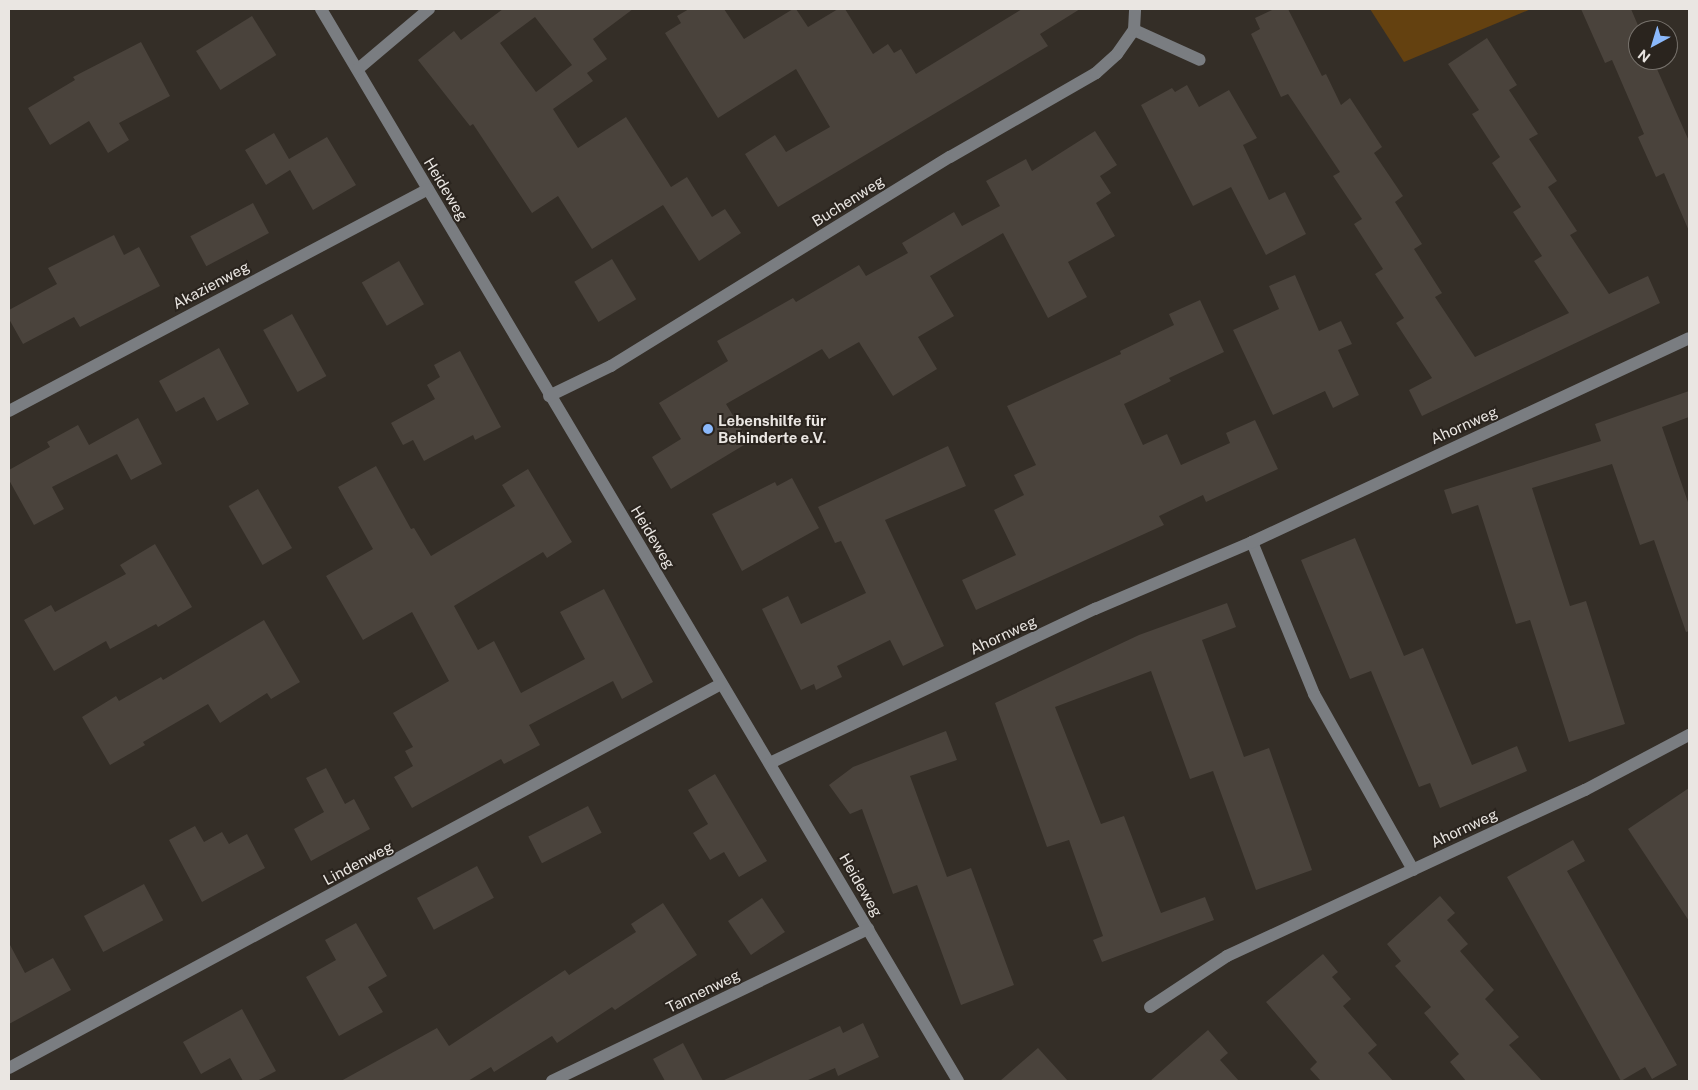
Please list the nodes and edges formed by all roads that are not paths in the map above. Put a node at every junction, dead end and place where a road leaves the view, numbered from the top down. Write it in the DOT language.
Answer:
graph roads {
  1 [pos="321,9"];
  2 [pos="429,9"];
  3 [pos="1136,9"];
  4 [pos="1134,30"];
  5 [pos="1200,60"];
  6 [pos="358,69"];
  7 [pos="428,189"];
  8 [pos="1689,338"];
  9 [pos="549,396"];
  10 [pos="9,411"];
  11 [pos="1252,542"];
  12 [pos="721,684"];
  13 [pos="1689,735"];
  14 [pos="770,763"];
  15 [pos="1413,870"];
  16 [pos="868,929"];
  17 [pos="1150,1007"];
  18 [pos="9,1068"];
  19 [pos="552,1081"];
  20 [pos="958,1081"];
  1 -- 6 [label="street, Heideweg"];
  2 -- 6 [label="street"];
  3 -- 4 [label="street, Buchenweg"];
  4 -- 5 [label="street"];
  4 -- 9 [label="street, Buchenweg"];
  6 -- 7 [label="street, Heideweg"];
  7 -- 9 [label="street, Heideweg"];
  7 -- 10 [label="street, Akazienweg"];
  8 -- 11 [label="street, Ahornweg"];
  9 -- 12 [label="street, Heideweg"];
  11 -- 14 [label="street, Ahornweg"];
  11 -- 15 [label="street"];
  12 -- 14 [label="street, Heideweg"];
  12 -- 18 [label="street, Lindenweg"];
  13 -- 15 [label="street, Ahornweg"];
  14 -- 16 [label="street, Heideweg"];
  15 -- 17 [label="street, Ahornweg"];
  16 -- 19 [label="street, Tannenweg"];
  16 -- 20 [label="street, Heideweg"];
}
